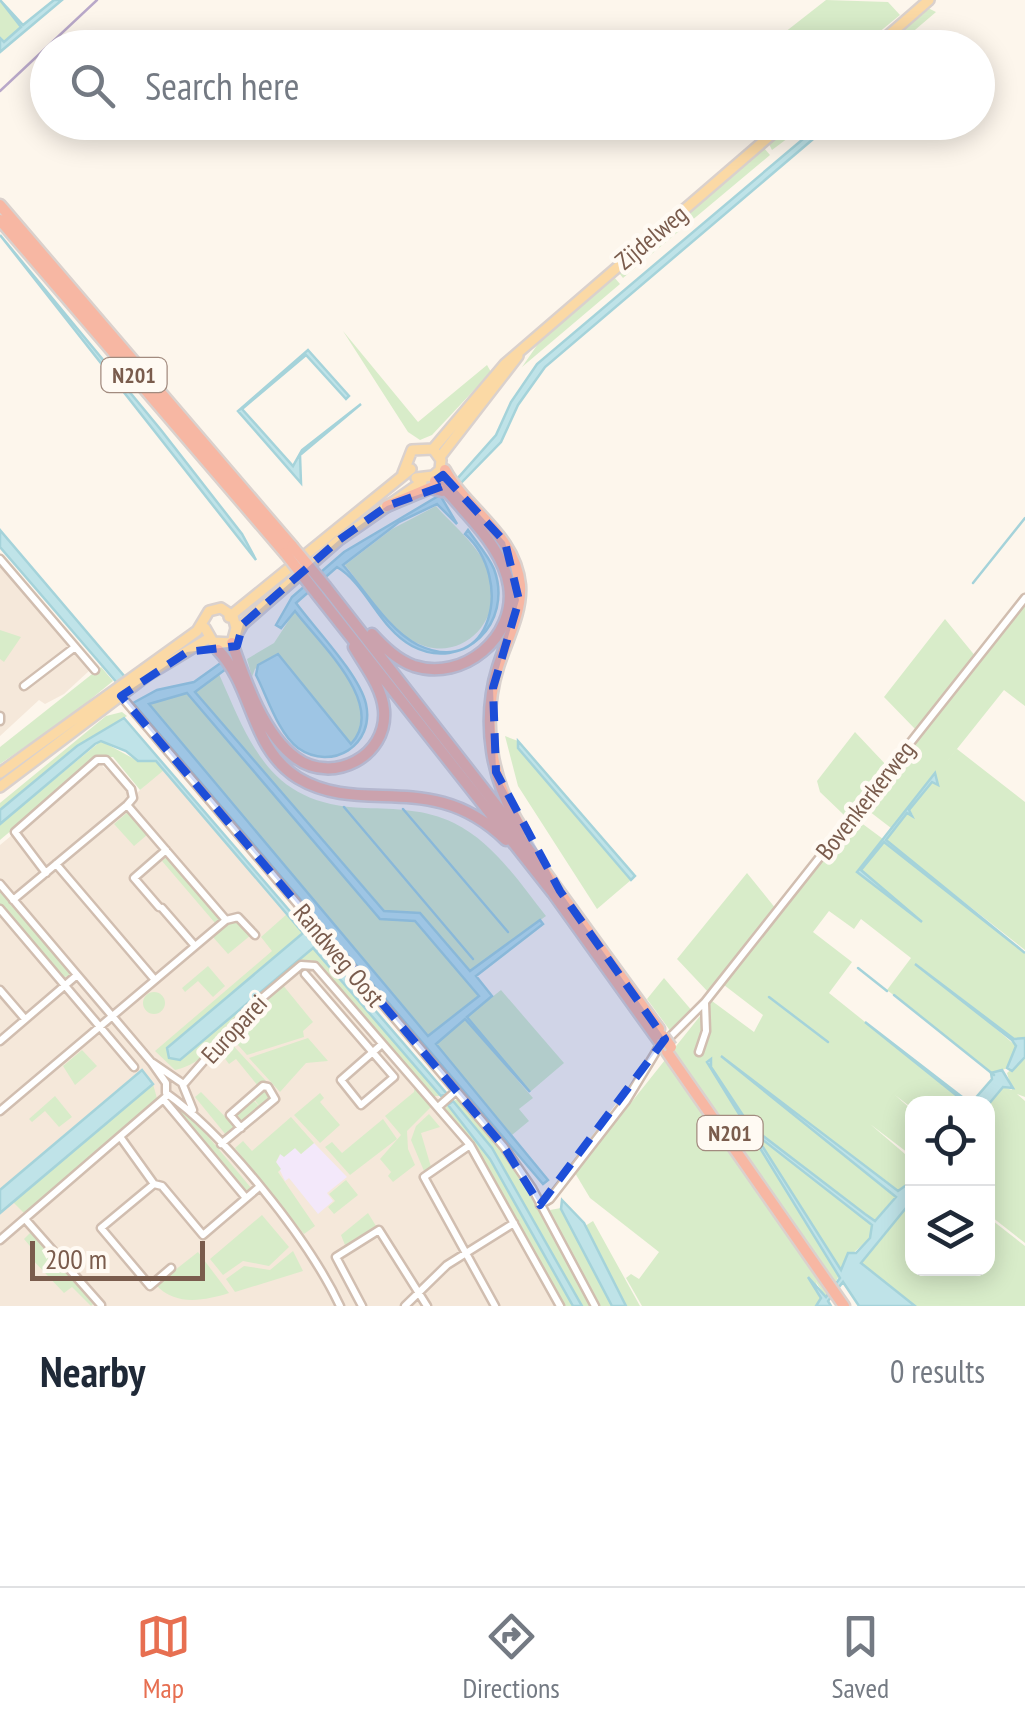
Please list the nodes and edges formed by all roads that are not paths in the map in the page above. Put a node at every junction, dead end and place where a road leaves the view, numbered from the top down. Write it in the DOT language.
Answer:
graph roads {
  1 [pos="929,0"];
  2 [pos="895,30"];
  3 [pos="765,140"];
  4 [pos="0,205"];
  5 [pos="0,220"];
  6 [pos="457,426"];
  7 [pos="439,463"];
  8 [pos="413,468"];
  9 [pos="454,500"];
  10 [pos="384,501"];
  11 [pos="288,550"];
  12 [pos="0,559"];
  13 [pos="321,590"];
  14 [pos="1025,598"];
  15 [pos="264,600"];
  16 [pos="234,620"];
  17 [pos="338,620"];
  18 [pos="220,639"];
  19 [pos="75,646"];
  20 [pos="184,647"];
  21 [pos="95,670"];
  22 [pos="24,686"];
  23 [pos="120,694"];
  24 [pos="0,773"];
  25 [pos="0,786"];
  26 [pos="127,804"];
  27 [pos="166,850"];
  28 [pos="56,864"];
  29 [pos="46,872"];
  30 [pos="0,884"];
  31 [pos="557,892"];
  32 [pos="13,900"];
  33 [pos="0,910"];
  34 [pos="226,920"];
  35 [pos="254,935"];
  36 [pos="195,946"];
  37 [pos="77,974"];
  38 [pos="304,974"];
  39 [pos="155,980"];
  40 [pos="65,985"];
  41 [pos="333,987"];
  42 [pos="0,990"];
  43 [pos="323,996"];
  44 [pos="705,1002"];
  45 [pos="112,1016"];
  46 [pos="25,1020"];
  47 [pos="100,1026"];
  48 [pos="0,1040"];
  49 [pos="382,1044"];
  50 [pos="699,1052"];
  51 [pos="372,1053"];
  52 [pos="134,1067"];
  53 [pos="176,1086"];
  54 [pos="456,1092"];
  55 [pos="166,1097"];
  56 [pos="438,1107"];
  57 [pos="0,1111"];
  58 [pos="242,1128"];
  59 [pos="120,1138"];
  60 [pos="222,1144"];
  61 [pos="470,1145"];
  62 [pos="154,1184"];
  63 [pos="258,1188"];
  64 [pos="246,1198"];
  65 [pos="540,1206"];
  66 [pos="25,1220"];
  67 [pos="514,1223"];
  68 [pos="0,1240"];
  69 [pos="466,1252"];
  70 [pos="171,1268"];
  71 [pos="419,1293"];
  72 [pos="98,1305"];
  73 [pos="340,1306"];
  74 [pos="362,1306"];
  75 [pos="405,1306"];
  76 [pos="427,1306"];
  77 [pos="494,1306"];
  78 [pos="560,1306"];
  79 [pos="595,1306"];
  80 [pos="844,1306"];
  1 -- 2 [label="main road"];
  3 -- 6 [label="main road, Zijdelweg"];
  4 -- 11 [label="highway, N201"];
  5 -- 11 [label="highway, N201"];
  6 -- 7 [label="main road, Zijdelweg"];
  6 -- 7 [label="main road, Zijdelweg"];
  7 -- 8 [label="main road"];
  7 -- 8 [label="main road"];
  7 -- 9 [label="highway, N201"];
  7 -- 31 [label="highway, N201"];
  8 -- 10 [label="main road"];
  8 -- 10 [label="main road"];
  9 -- 10 [label="highway"];
  9 -- 13 [label="highway, N201"];
  10 -- 15 [label="main road"];
  11 -- 13 [label="highway, N201, bridge"];
  12 -- 19 [label="street"];
  13 -- 17 [label="highway, N201"];
  13 -- 31 [label="highway, N201"];
  14 -- 44 [label="street, Bovenkerkerweg"];
  15 -- 16 [label="main road"];
  15 -- 16 [label="main road"];
  16 -- 18 [label="main road"];
  16 -- 18 [label="main road"];
  16 -- 18 [label="main road"];
  17 -- 18 [label="highway, N201"];
  17 -- 31 [label="highway, N201"];
  18 -- 20 [label="main road"];
  18 -- 20 [label="main road"];
  18 -- 31 [label="highway, N201"];
  19 -- 21 [label="street"];
  19 -- 22 [label="street"];
  20 -- 23 [label="main road"];
  23 -- 24 [label="main road"];
  23 -- 25 [label="main road"];
  23 -- 54 [label="street, Randweg Oost"];
  26 -- 27 [label="street"];
  26 -- 28 [label="street"];
  26 -- 29 [label="street"];
  27 -- 34 [label="street"];
  27 -- 36 [label="street"];
  28 -- 29 [label="street"];
  28 -- 39 [label="street"];
  29 -- 32 [label="street"];
  30 -- 32 [label="street"];
  31 -- 80 [label="highway, N201, bridge"];
  32 -- 37 [label="street"];
  33 -- 40 [label="street"];
  34 -- 35 [label="street"];
  34 -- 36 [label="street"];
  36 -- 39 [label="street"];
  37 -- 40 [label="street"];
  37 -- 45 [label="street"];
  38 -- 43 [label="street"];
  39 -- 45 [label="street"];
  40 -- 46 [label="street"];
  40 -- 47 [label="street"];
  41 -- 43 [label="street"];
  41 -- 49 [label="street, Europarei"];
  41 -- 53 [label="street, Europarei"];
  42 -- 46 [label="street"];
  43 -- 51 [label="street"];
  44 -- 50 [label="street"];
  44 -- 65 [label="street, Bovenkerkerweg"];
  45 -- 47 [label="street"];
  45 -- 53 [label="street"];
  46 -- 48 [label="street"];
  47 -- 52 [label="street"];
  47 -- 57 [label="street"];
  49 -- 51 [label="street"];
  49 -- 56 [label="street, Europarei"];
  51 -- 51 [label="street"];
  53 -- 55 [label="street"];
  53 -- 60 [label="street"];
  54 -- 56 [label="street"];
  54 -- 65 [label="street, Randweg Oost"];
  55 -- 59 [label="street"];
  55 -- 64 [label="street"];
  56 -- 61 [label="street, Europarei"];
  58 -- 58 [label="street"];
  58 -- 60 [label="street"];
  59 -- 62 [label="street"];
  59 -- 66 [label="street"];
  60 -- 63 [label="street"];
  61 -- 67 [label="street, Europarei"];
  61 -- 69 [label="street"];
  62 -- 64 [label="street"];
  62 -- 70 [label="street"];
  63 -- 64 [label="street"];
  63 -- 73 [label="street"];
  65 -- 79 [label="street, Randweg Oost"];
  66 -- 68 [label="street"];
  66 -- 72 [label="street"];
  67 -- 69 [label="street"];
  67 -- 78 [label="street, Europarei"];
  69 -- 71 [label="street"];
  69 -- 77 [label="street"];
  71 -- 74 [label="street"];
  71 -- 75 [label="street"];
  71 -- 76 [label="street"];
}
